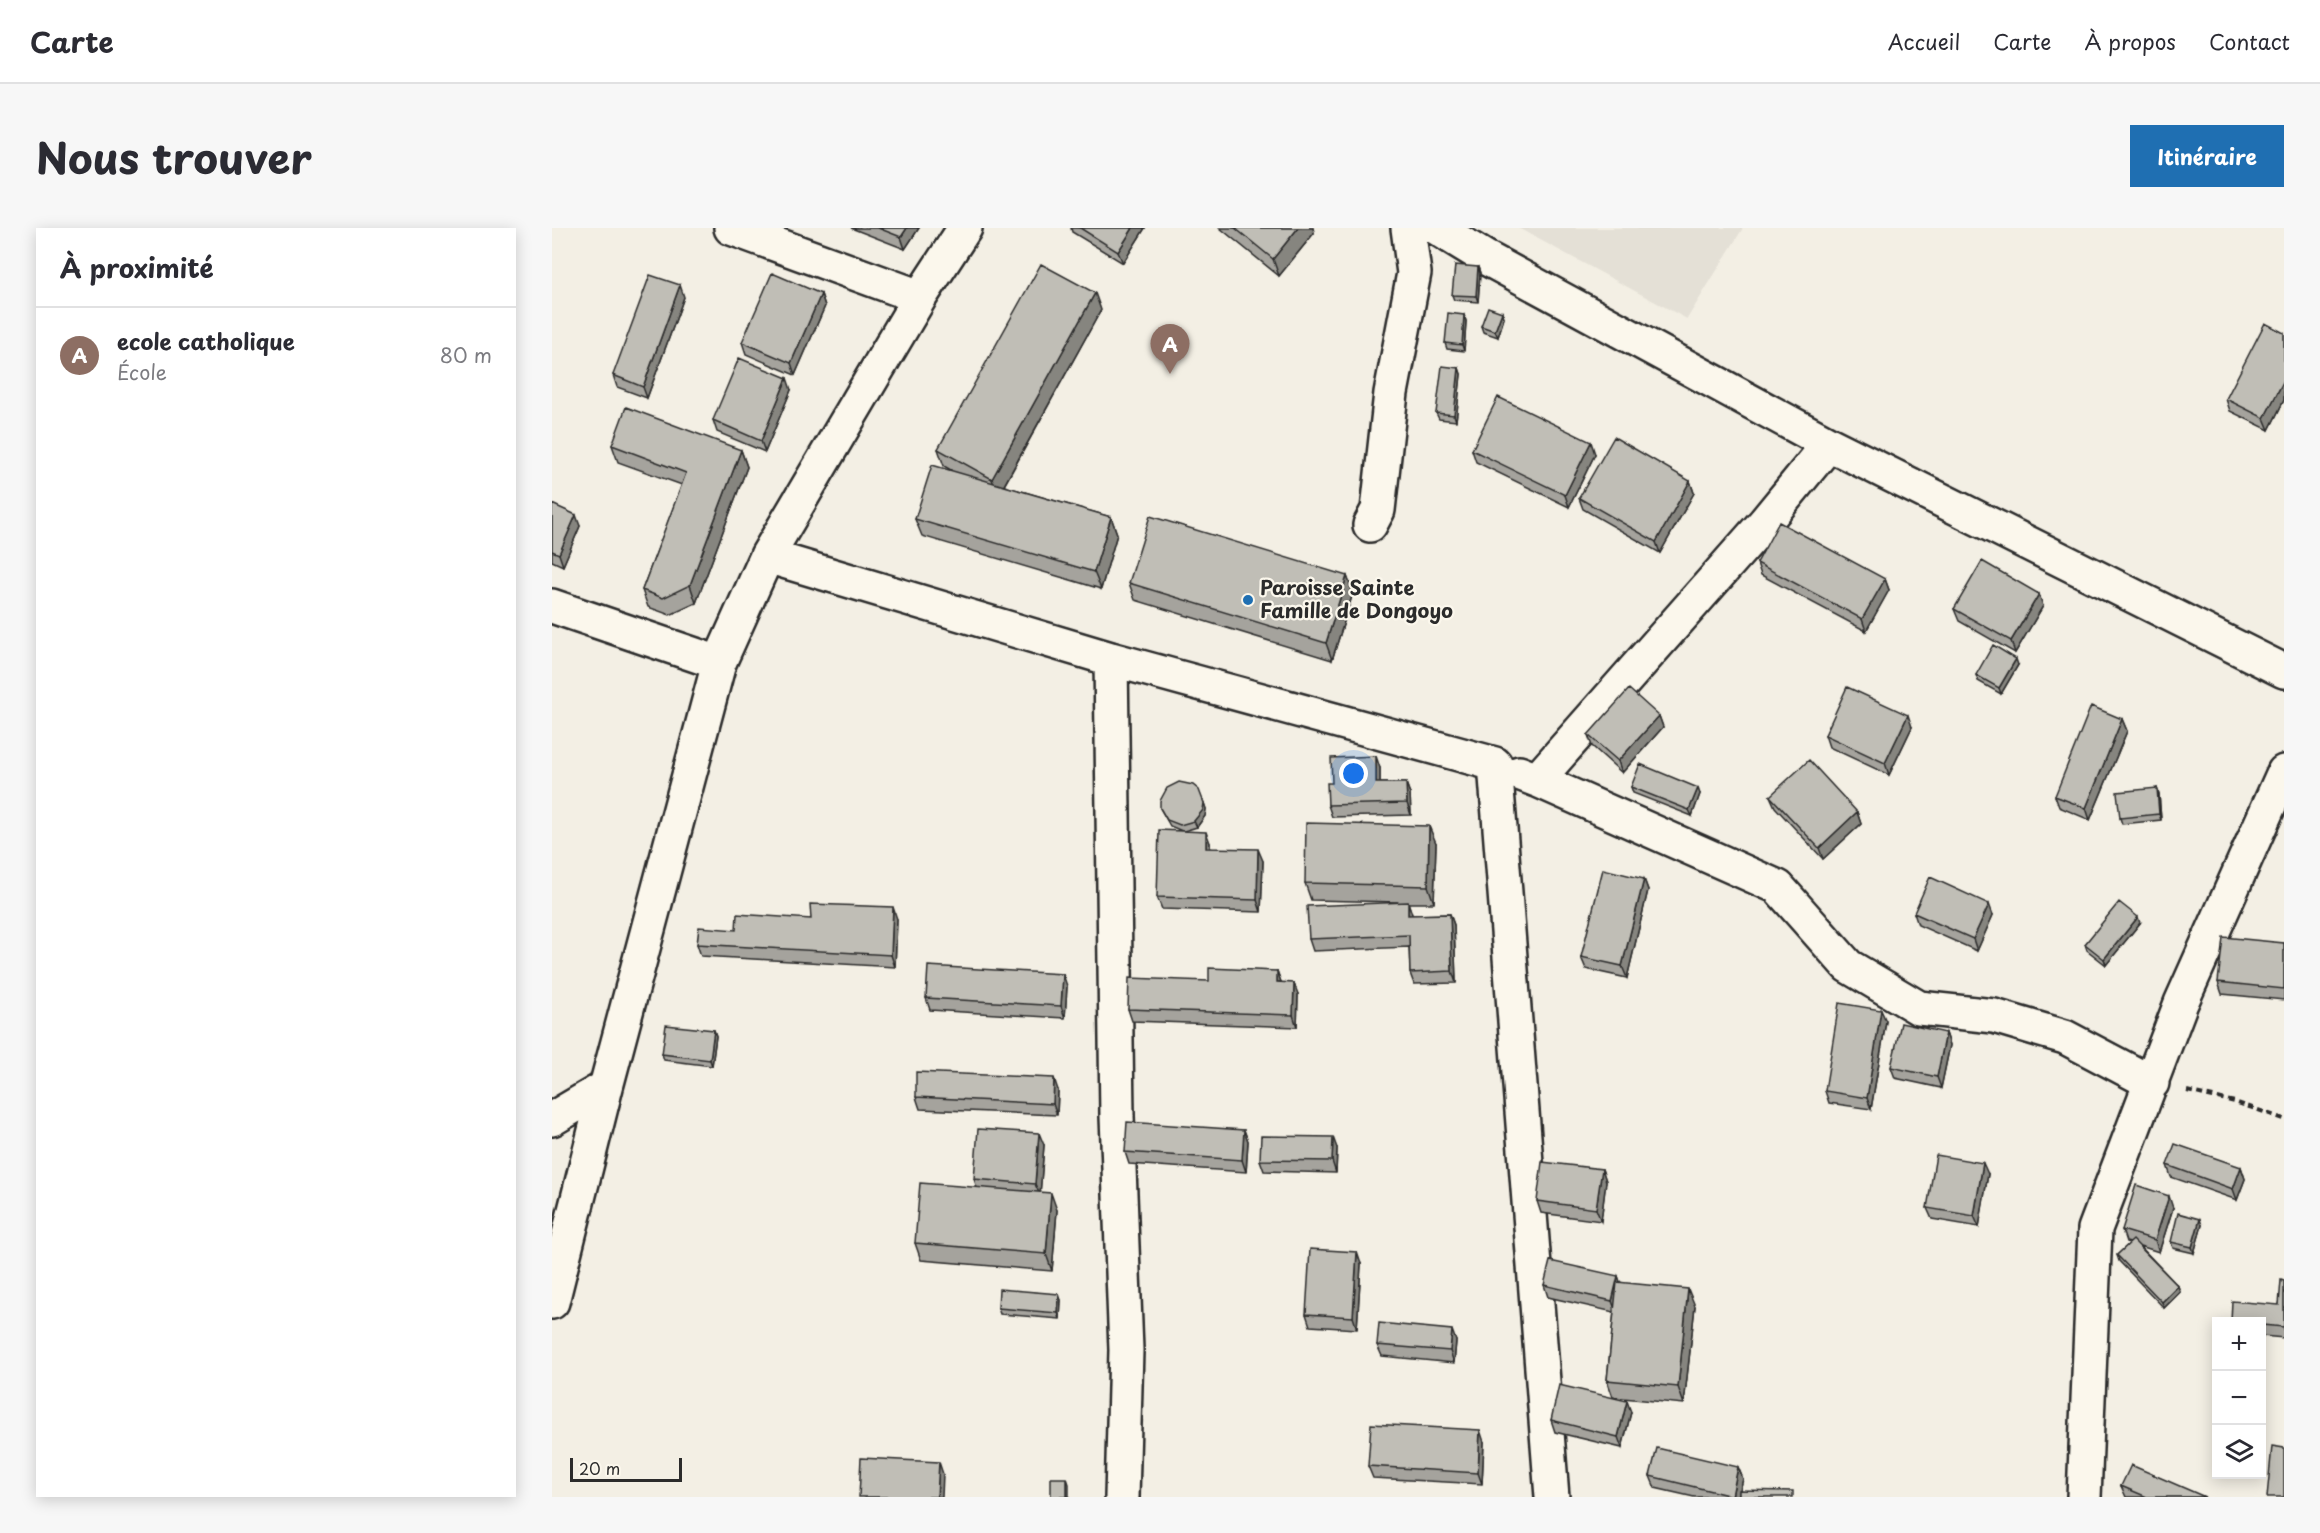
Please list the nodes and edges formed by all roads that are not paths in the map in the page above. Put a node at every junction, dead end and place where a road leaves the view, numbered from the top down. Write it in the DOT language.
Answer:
graph roads {
  1 [pos="731,228"];
  2 [pos="965,228"];
  3 [pos="1408,228"];
  4 [pos="1437,228"];
  5 [pos="920,297"];
  6 [pos="1829,444"];
  7 [pos="1370,525"];
  8 [pos="767,556"];
  9 [pos="552,606"];
  10 [pos="1111,659"];
  11 [pos="719,663"];
  12 [pos="2284,671"];
  13 [pos="1495,764"];
  14 [pos="2284,772"];
  15 [pos="1537,780"];
  16 [pos="2152,1083"];
  17 [pos="606,1087"];
  18 [pos="552,1119"];
  19 [pos="552,1302"];
  20 [pos="1122,1497"];
  21 [pos="1552,1497"];
  22 [pos="2084,1497"];
  1 -- 5 [label="street"];
  2 -- 5 [label="street"];
  3 -- 7 [label="street"];
  4 -- 6 [label="street"];
  5 -- 8 [label="street"];
  6 -- 12 [label="street"];
  6 -- 15 [label="street"];
  8 -- 10 [label="street"];
  8 -- 11 [label="street"];
  9 -- 11 [label="street"];
  10 -- 13 [label="street"];
  10 -- 20 [label="street"];
  11 -- 17 [label="street"];
  13 -- 15 [label="street"];
  13 -- 21 [label="street"];
  14 -- 16 [label="street"];
  15 -- 16 [label="street"];
  16 -- 22 [label="street"];
  17 -- 18 [label="street"];
  17 -- 19 [label="street"];
}
